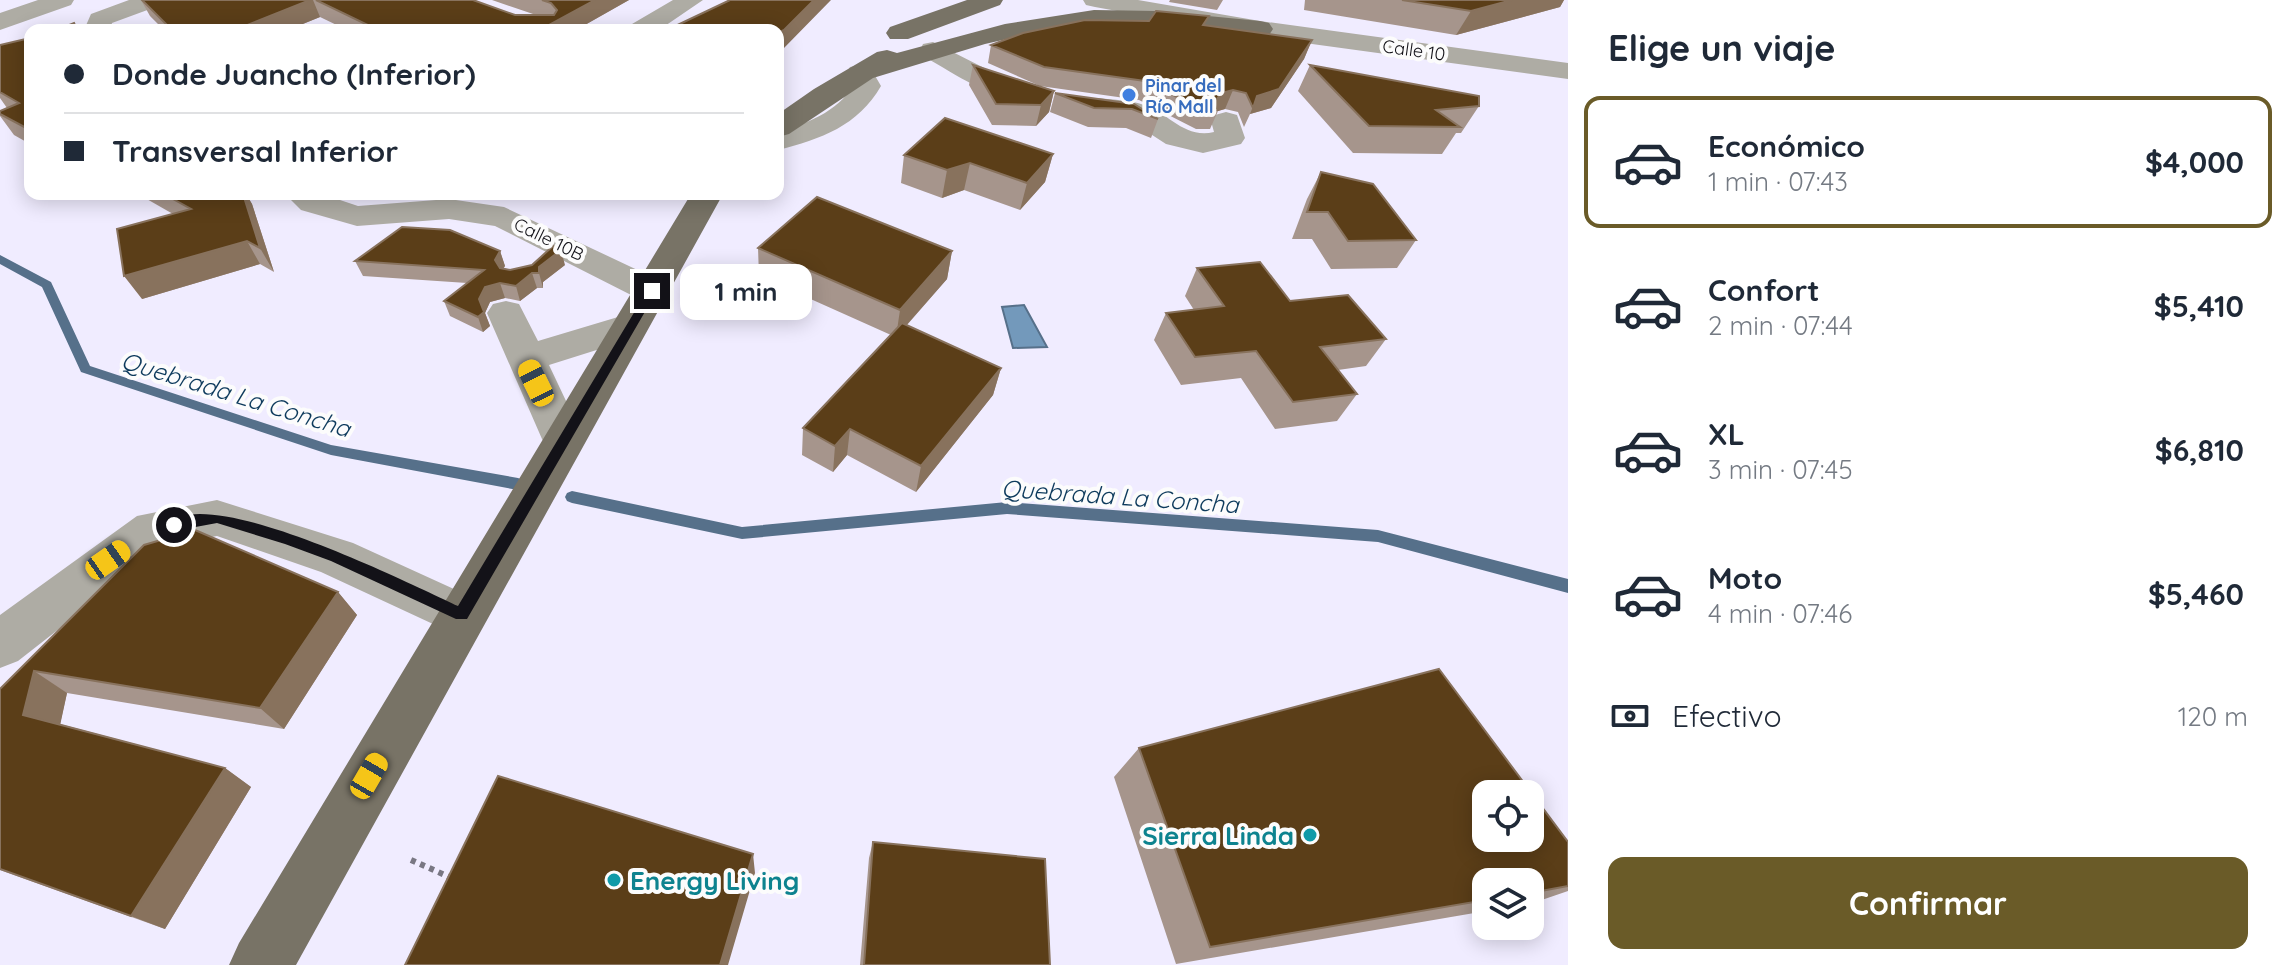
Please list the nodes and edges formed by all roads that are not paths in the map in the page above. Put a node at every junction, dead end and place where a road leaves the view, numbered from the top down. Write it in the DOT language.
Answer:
graph roads {
  1 [pos="62,0"];
  2 [pos="152,0"];
  3 [pos="691,0"];
  4 [pos="991,0"];
  5 [pos="1032,0"];
  6 [pos="1095,0"];
  7 [pos="1137,0"];
  8 [pos="0,22"];
  9 [pos="1268,23"];
  10 [pos="100,24"];
  11 [pos="651,24"];
  12 [pos="1536,42"];
  13 [pos="933,50"];
  14 [pos="1442,54"];
  15 [pos="1568,71"];
  16 [pos="860,73"];
  17 [pos="784,103"];
  18 [pos="1226,121"];
  19 [pos="784,124"];
  20 [pos="784,140"];
  21 [pos="309,200"];
  22 [pos="704,200"];
  23 [pos="652,291"];
  24 [pos="506,313"];
  25 [pos="628,327"];
  26 [pos="525,359"];
  27 [pos="563,439"];
  28 [pos="461,615"];
  29 [pos="0,645"];
  30 [pos="261,965"];
  1 -- 8 [label="street"];
  2 -- 10 [label="street"];
  3 -- 11 [label="street"];
  4 -- 17 [label="main road"];
  5 -- 16 [label="main road"];
  6 -- 9 [label="street, Calle 10"];
  7 -- 9 [label="street, Calle 10"];
  9 -- 13 [label="main road"];
  9 -- 14 [label="street, Calle 10"];
  12 -- 14 [label="street"];
  13 -- 16 [label="main road"];
  13 -- 18 [label="street"];
  14 -- 15 [label="street, Calle 10"];
  16 -- 19 [label="main road"];
  16 -- 20 [label="street"];
  21 -- 23 [label="street, Calle 10B"];
  22 -- 23 [label="main road"];
  23 -- 25 [label="main road"];
  24 -- 26 [label="street"];
  25 -- 26 [label="street"];
  25 -- 27 [label="main road"];
  26 -- 27 [label="street"];
  27 -- 28 [label="main road"];
  28 -- 29 [label="street"];
  28 -- 30 [label="main road"];
}
